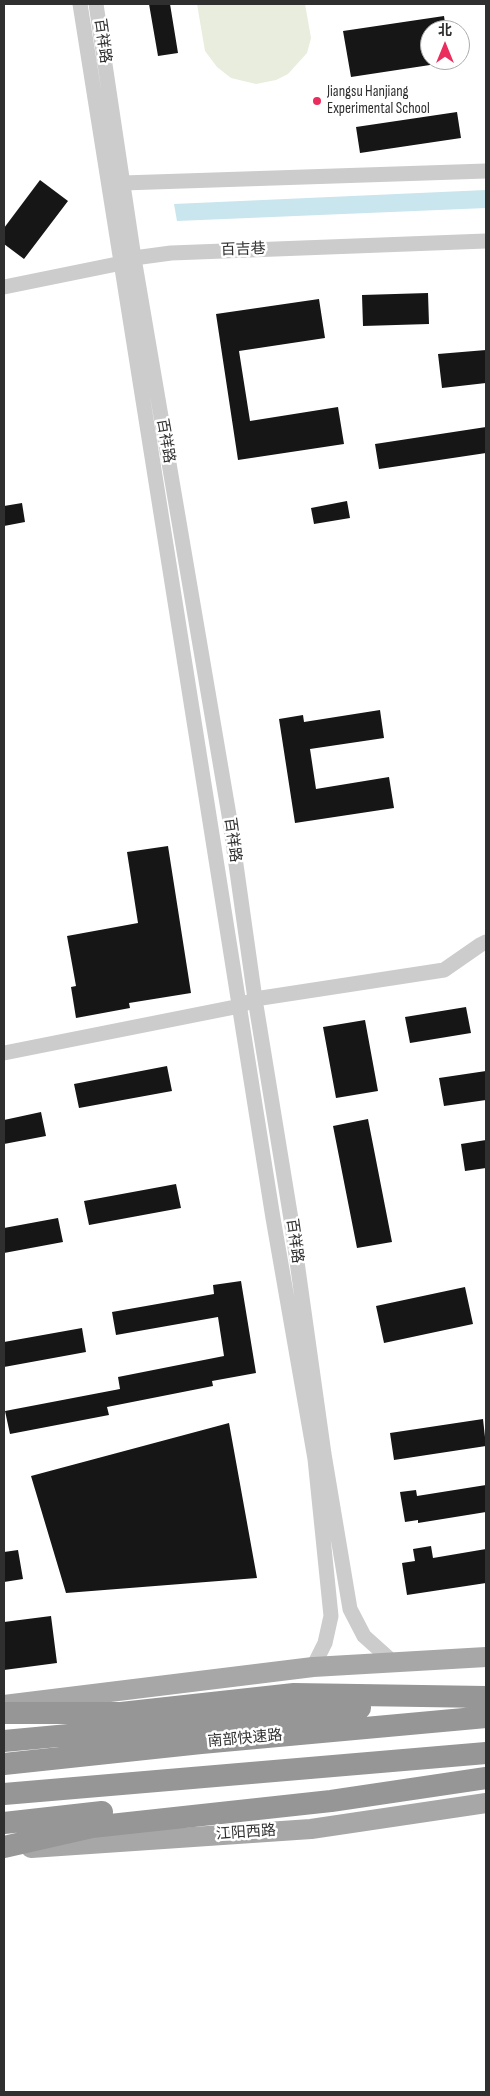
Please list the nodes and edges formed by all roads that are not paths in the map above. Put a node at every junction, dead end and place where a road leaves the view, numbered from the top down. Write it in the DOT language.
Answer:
graph roads {
  1 [pos="80,4"];
  2 [pos="96,4"];
  3 [pos="486,171"];
  4 [pos="123,183"];
  5 [pos="486,241"];
  6 [pos="128,261"];
  7 [pos="4,286"];
  8 [pos="486,942"];
  9 [pos="255,999"];
  10 [pos="240,1006"];
  11 [pos="4,1053"];
  12 [pos="486,1657"];
  13 [pos="393,1662"];
  14 [pos="313,1667"];
  15 [pos="478,1698"];
  16 [pos="4,1705"];
  17 [pos="4,1712"];
  18 [pos="486,1717"];
  19 [pos="4,1741"];
  20 [pos="486,1753"];
  21 [pos="4,1764"];
  22 [pos="486,1777"];
  23 [pos="4,1794"];
  24 [pos="486,1803"];
  25 [pos="4,1823"];
  26 [pos="4,1848"];
  1 -- 6 [label="street, 百祥路"];
  2 -- 4 [label="street, 百祥路"];
  3 -- 4 [label="street"];
  4 -- 6 [label="street, 百祥路"];
  5 -- 6 [label="street, 百吉巷"];
  6 -- 7 [label="street, 百吉巷"];
  6 -- 9 [label="street, 百祥路"];
  6 -- 10 [label="street, 百祥路"];
  8 -- 9 [label="street"];
  9 -- 10 [label="street"];
  9 -- 13 [label="street, 百祥路"];
  10 -- 11 [label="street"];
  10 -- 14 [label="street, 百祥路"];
  12 -- 13 [label="main road"];
  13 -- 14 [label="main road"];
  14 -- 16 [label="main road"];
  15 -- 17 [label="highway"];
  15 -- 19 [label="highway"];
  18 -- 21 [label="highway, 南部快速路"];
  20 -- 23 [label="highway"];
  22 -- 25 [label="highway"];
  22 -- 26 [label="highway"];
  24 -- 26 [label="main road, 江阳西路"];
}
